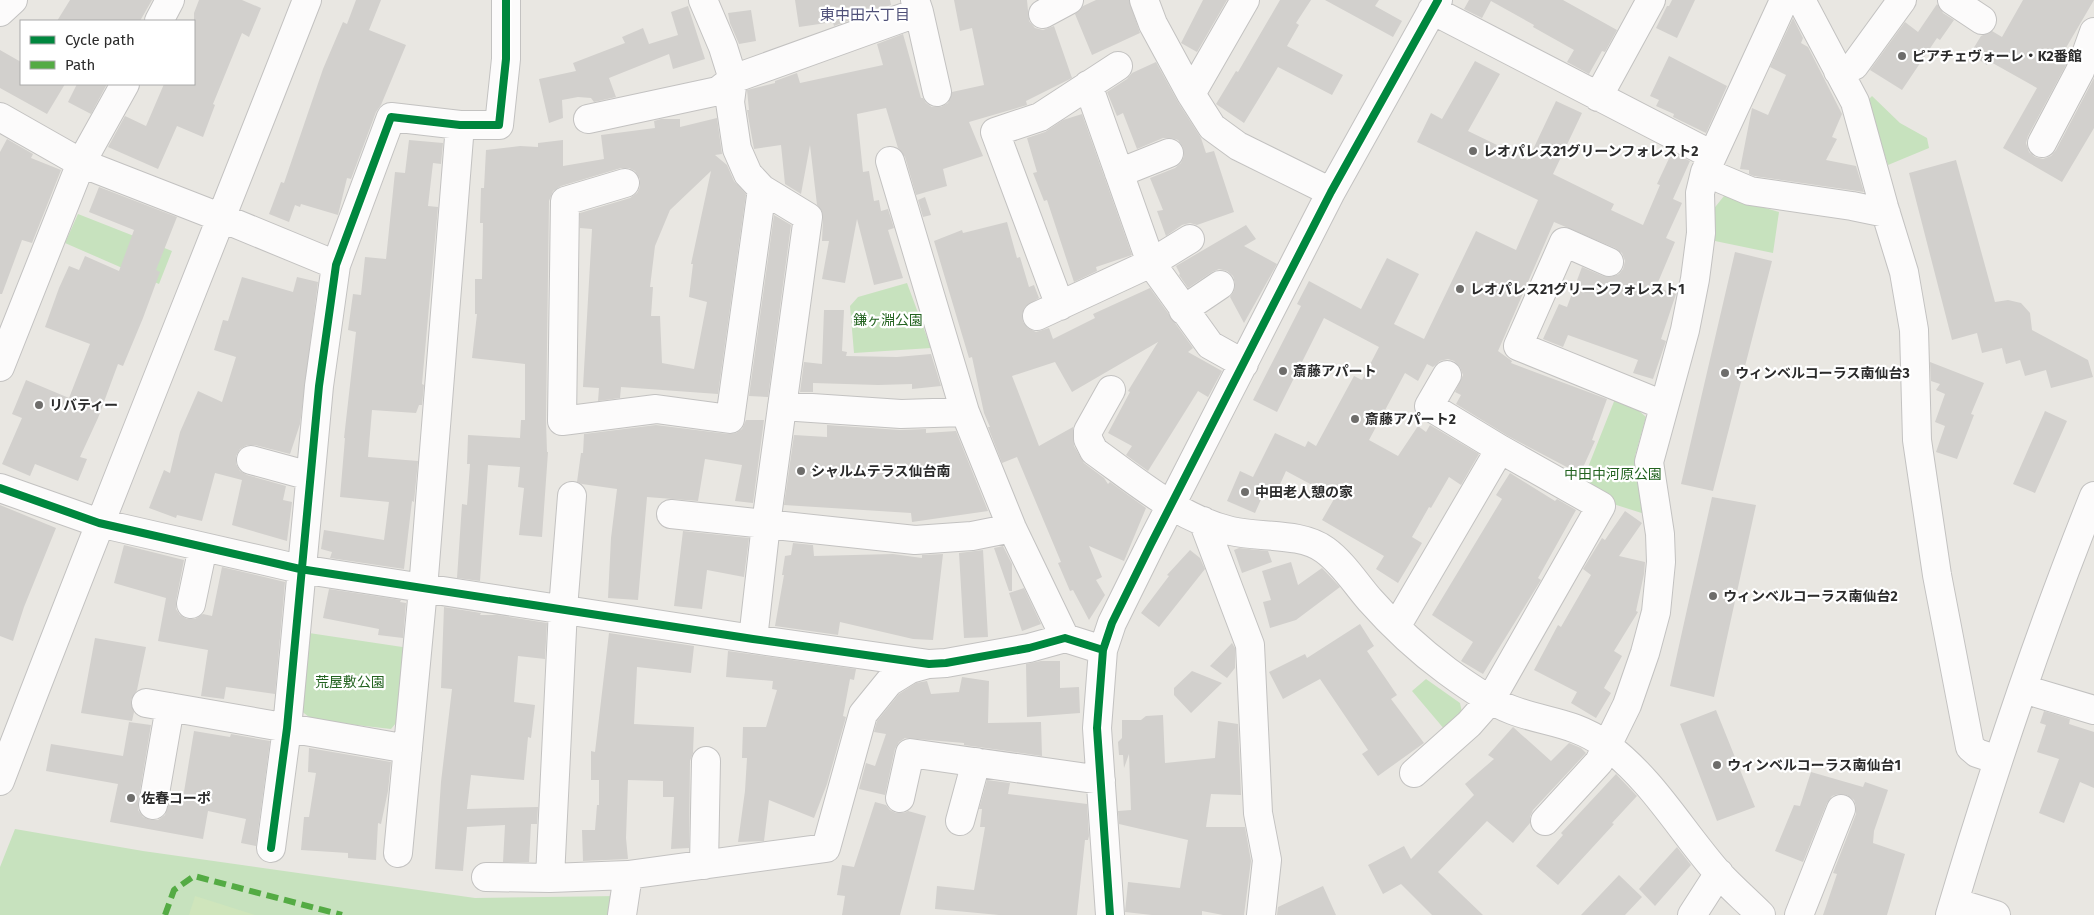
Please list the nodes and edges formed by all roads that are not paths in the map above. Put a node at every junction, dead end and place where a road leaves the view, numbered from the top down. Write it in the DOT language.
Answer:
graph roads {
  1 [pos="13,0"];
  2 [pos="170,0"];
  3 [pos="307,0"];
  4 [pos="506,0"];
  5 [pos="703,0"];
  6 [pos="1069,0"];
  7 [pos="1144,0"];
  8 [pos="1245,0"];
  9 [pos="1650,0"];
  10 [pos="1787,0"];
  11 [pos="1801,0"];
  12 [pos="1902,0"];
  13 [pos="1952,0"];
  14 [pos="1435,5"];
  15 [pos="917,6"];
  16 [pos="0,12"];
  17 [pos="1043,14"];
  18 [pos="160,20"];
  19 [pos="1982,20"];
  20 [pos="2094,32"];
  21 [pos="1118,66"];
  22 [pos="1838,71"];
  23 [pos="733,79"];
  24 [pos="124,85"];
  25 [pos="1088,85"];
  26 [pos="937,92"];
  27 [pos="1191,94"];
  28 [pos="1598,97"];
  29 [pos="0,117"];
  30 [pos="588,119"];
  31 [pos="460,125"];
  32 [pos="2042,143"];
  33 [pos="1168,153"];
  34 [pos="890,161"];
  35 [pos="81,163"];
  36 [pos="1709,164"];
  37 [pos="1119,173"];
  38 [pos="625,183"];
  39 [pos="762,189"];
  40 [pos="1331,192"];
  41 [pos="1886,214"];
  42 [pos="222,218"];
  43 [pos="1190,239"];
  44 [pos="1609,262"];
  45 [pos="1151,263"];
  46 [pos="336,265"];
  47 [pos="1220,285"];
  48 [pos="1183,310"];
  49 [pos="1244,364"];
  50 [pos="0,367"];
  51 [pos="1446,375"];
  52 [pos="1111,390"];
  53 [pos="1663,405"];
  54 [pos="782,406"];
  55 [pos="965,412"];
  56 [pos="1500,449"];
  57 [pos="251,460"];
  58 [pos="310,476"];
  59 [pos="0,488"];
  60 [pos="572,496"];
  61 [pos="2094,496"];
  62 [pos="1171,506"];
  63 [pos="671,514"];
  64 [pos="1203,521"];
  65 [pos="99,523"];
  66 [pos="766,524"];
  67 [pos="1012,528"];
  68 [pos="203,547"];
  69 [pos="300,569"];
  70 [pos="423,589"];
  71 [pos="191,604"];
  72 [pos="563,609"];
  73 [pos="1396,627"];
  74 [pos="1065,638"];
  75 [pos="753,639"];
  76 [pos="1102,650"];
  77 [pos="929,664"];
  78 [pos="2023,689"];
  79 [pos="1490,699"];
  80 [pos="2094,710"];
  81 [pos="287,728"];
  82 [pos="1606,745"];
  83 [pos="408,748"];
  84 [pos="1998,760"];
  85 [pos="706,761"];
  86 [pos="976,762"];
  87 [pos="1414,773"];
  88 [pos="0,780"];
  89 [pos="1101,780"];
  90 [pos="900,798"];
  91 [pos="153,804"];
  92 [pos="1841,809"];
  93 [pos="960,821"];
  94 [pos="1545,821"];
  95 [pos="271,848"];
  96 [pos="398,853"];
  97 [pos="704,865"];
  98 [pos="1719,873"];
  99 [pos="628,875"];
  100 [pos="486,877"];
  101 [pos="550,878"];
  102 [pos="1952,909"];
  103 [pos="622,915"];
  104 [pos="1110,915"];
  105 [pos="1261,915"];
  106 [pos="1692,915"];
  107 [pos="1761,915"];
  108 [pos="1800,915"];
  109 [pos="1996,915"];
  1 -- 16 [label="street"];
  2 -- 18 [label="street"];
  3 -- 42 [label="street"];
  4 -- 31 [label="street"];
  5 -- 23 [label="street"];
  6 -- 17 [label="street"];
  7 -- 27 [label="street"];
  8 -- 27 [label="street"];
  9 -- 28 [label="street"];
  10 -- 36 [label="street"];
  11 -- 22 [label="street"];
  12 -- 22 [label="street"];
  13 -- 19 [label="street"];
  14 -- 28 [label="street"];
  14 -- 40 [label="street"];
  15 -- 23 [label="street"];
  15 -- 26 [label="street"];
  20 -- 32 [label="street"];
  21 -- 25 [label="street"];
  22 -- 41 [label="street"];
  23 -- 30 [label="street"];
  23 -- 39 [label="street"];
  24 -- 35 [label="street"];
  25 -- 37 [label="street"];
  25 -- 45 [label="street"];
  27 -- 40 [label="street"];
  28 -- 36 [label="street"];
  29 -- 35 [label="street"];
  31 -- 46 [label="street"];
  31 -- 70 [label="street"];
  33 -- 37 [label="street"];
  34 -- 55 [label="street"];
  35 -- 42 [label="street"];
  35 -- 50 [label="street"];
  36 -- 41 [label="street"];
  36 -- 53 [label="street"];
  37 -- 45 [label="street"];
  38 -- 39 [label="street"];
  39 -- 54 [label="street"];
  40 -- 49 [label="street"];
  41 -- 84 [label="street"];
  42 -- 46 [label="street"];
  42 -- 65 [label="street"];
  43 -- 45 [label="street"];
  44 -- 53 [label="street"];
  45 -- 48 [label="street"];
  46 -- 58 [label="street"];
  47 -- 48 [label="street"];
  48 -- 49 [label="street"];
  49 -- 62 [label="street"];
  51 -- 56 [label="street"];
  52 -- 62 [label="street"];
  53 -- 82 [label="street"];
  54 -- 55 [label="street"];
  54 -- 66 [label="street"];
  55 -- 67 [label="street"];
  56 -- 73 [label="street"];
  56 -- 79 [label="street"];
  57 -- 58 [label="street"];
  58 -- 69 [label="street"];
  59 -- 65 [label="street"];
  60 -- 72 [label="street"];
  61 -- 78 [label="street"];
  62 -- 64 [label="street"];
  62 -- 76 [label="street"];
  63 -- 66 [label="street"];
  64 -- 73 [label="street"];
  64 -- 105 [label="street"];
  65 -- 68 [label="street"];
  65 -- 88 [label="street"];
  66 -- 67 [label="street"];
  66 -- 75 [label="street"];
  67 -- 74 [label="street"];
  68 -- 69 [label="street"];
  68 -- 71 [label="street"];
  69 -- 70 [label="street"];
  69 -- 81 [label="street"];
  70 -- 72 [label="street"];
  70 -- 83 [label="street"];
  72 -- 75 [label="street"];
  72 -- 101 [label="street"];
  73 -- 79 [label="street"];
  74 -- 76 [label="street"];
  74 -- 77 [label="street"];
  75 -- 77 [label="street"];
  76 -- 89 [label="street"];
  77 -- 97 [label="street"];
  78 -- 80 [label="street"];
  78 -- 84 [label="street"];
  79 -- 82 [label="street"];
  79 -- 87 [label="street"];
  81 -- 83 [label="street"];
  81 -- 91 [label="street"];
  81 -- 95 [label="street"];
  82 -- 94 [label="street"];
  82 -- 98 [label="street"];
  83 -- 96 [label="street"];
  84 -- 102 [label="street"];
  85 -- 97 [label="street"];
  86 -- 89 [label="street"];
  86 -- 90 [label="street"];
  86 -- 93 [label="street"];
  89 -- 104 [label="street"];
  92 -- 108 [label="street"];
  97 -- 99 [label="street"];
  98 -- 106 [label="street"];
  98 -- 107 [label="street"];
  99 -- 101 [label="street"];
  99 -- 103 [label="street"];
  100 -- 101 [label="street"];
  102 -- 109 [label="street"];
}
